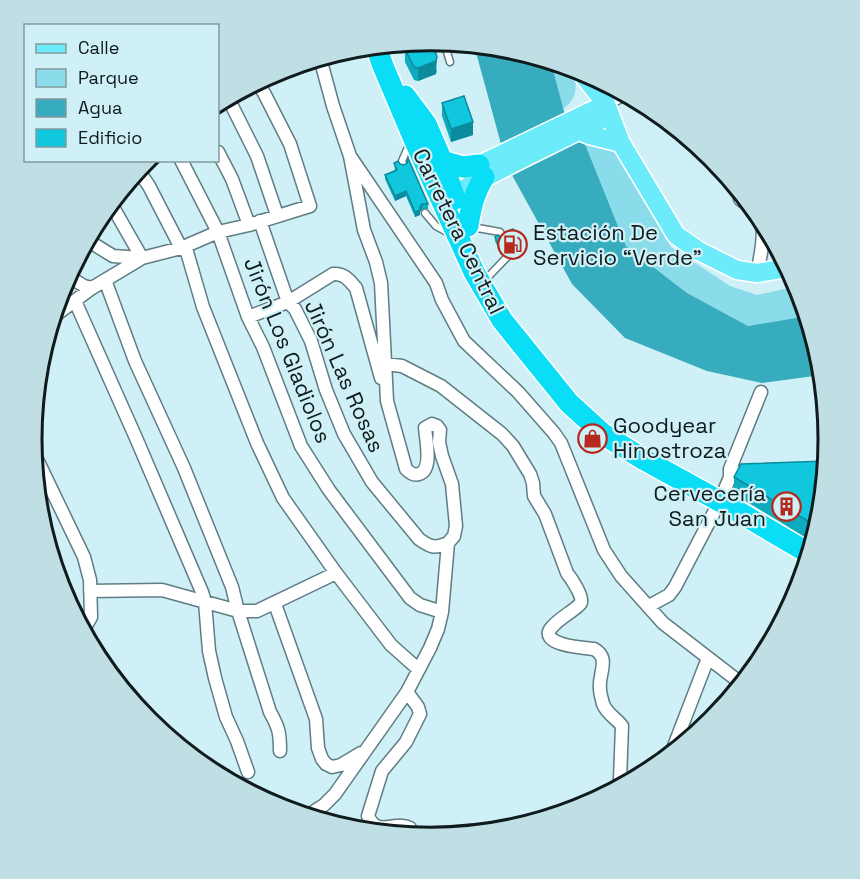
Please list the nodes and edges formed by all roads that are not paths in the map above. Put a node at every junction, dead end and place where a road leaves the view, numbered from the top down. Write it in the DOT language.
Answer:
graph roads {
  1 [pos="447,52"];
  2 [pos="380,56"];
  3 [pos="450,62"];
  4 [pos="322,67"];
  5 [pos="262,90"];
  6 [pos="602,98"];
  7 [pos="232,106"];
  8 [pos="575,128"];
  9 [pos="413,137"];
  10 [pos="621,143"];
  11 [pos="219,154"];
  12 [pos="350,156"];
  13 [pos="182,162"];
  14 [pos="403,164"];
  15 [pos="486,168"];
  16 [pos="144,177"];
  17 [pos="444,181"];
  18 [pos="116,212"];
  19 [pos="425,213"];
  20 [pos="277,215"];
  21 [pos="254,223"];
  22 [pos="218,232"];
  23 [pos="464,232"];
  24 [pos="503,237"];
  25 [pos="762,239"];
  26 [pos="94,244"];
  27 [pos="181,248"];
  28 [pos="509,251"];
  29 [pos="142,258"];
  30 [pos="779,270"];
  31 [pos="758,273"];
  32 [pos="487,278"];
  33 [pos="105,280"];
  34 [pos="76,281"];
  35 [pos="92,288"];
  36 [pos="75,301"];
  37 [pos="288,302"];
  38 [pos="66,307"];
  39 [pos="493,307"];
  40 [pos="248,317"];
  41 [pos="385,364"];
  42 [pos="761,392"];
  43 [pos="387,401"];
  44 [pos="758,472"];
  45 [pos="44,474"];
  46 [pos="730,477"];
  47 [pos="720,501"];
  48 [pos="448,543"];
  49 [pos="802,549"];
  50 [pos="336,573"];
  51 [pos="90,591"];
  52 [pos="205,602"];
  53 [pos="275,604"];
  54 [pos="649,606"];
  55 [pos="238,611"];
  56 [pos="442,612"];
  57 [pos="88,622"];
  58 [pos="708,658"];
  59 [pos="418,669"];
  60 [pos="735,679"];
  61 [pos="407,692"];
  62 [pos="677,738"];
  63 [pos="280,751"];
  64 [pos="365,751"];
  65 [pos="248,772"];
  66 [pos="620,778"];
  67 [pos="316,810"];
  68 [pos="372,823"];
  1 -- 3 [label="lane"];
  2 -- 9 [label="highway, Carretera Central"];
  2 -- 17 [label="highway"];
  4 -- 12 [label="street"];
  5 -- 20 [label="street"];
  6 -- 8 [label="main road"];
  6 -- 10 [label="main road"];
  7 -- 20 [label="street"];
  8 -- 10 [label="main road"];
  8 -- 15 [label="main road"];
  9 -- 14 [label="lane"];
  9 -- 17 [label="highway, Carretera Central"];
  10 -- 31 [label="main road"];
  11 -- 21 [label="street, Jirón Las Rosas"];
  12 -- 41 [label="street"];
  12 -- 54 [label="street"];
  13 -- 22 [label="street, Jirón Los Gladiolos"];
  15 -- 17 [label="main road"];
  15 -- 17 [label="highway"];
  15 -- 23 [label="highway"];
  16 -- 27 [label="street"];
  17 -- 23 [label="highway"];
  18 -- 29 [label="street"];
  19 -- 23 [label="lane"];
  20 -- 21 [label="street"];
  21 -- 22 [label="street"];
  21 -- 37 [label="street, Jirón Las Rosas"];
  22 -- 27 [label="street"];
  22 -- 40 [label="street, Jirón Los Gladiolos"];
  23 -- 24 [label="lane"];
  23 -- 32 [label="highway"];
  23 -- 39 [label="highway, Carretera Central"];
  25 -- 31 [label="street"];
  26 -- 29 [label="street"];
  27 -- 29 [label="street"];
  27 -- 50 [label="street"];
  28 -- 32 [label="lane"];
  29 -- 33 [label="street"];
  30 -- 31 [label="main road"];
  32 -- 39 [label="highway"];
  33 -- 35 [label="street"];
  33 -- 55 [label="street"];
  34 -- 35 [label="street"];
  35 -- 36 [label="street"];
  36 -- 38 [label="street"];
  36 -- 52 [label="street"];
  37 -- 40 [label="street"];
  37 -- 43 [label="street"];
  37 -- 48 [label="street, Jirón Las Rosas"];
  39 -- 47 [label="highway, Carretera Central"];
  40 -- 56 [label="street, Jirón Los Gladiolos"];
  41 -- 43 [label="street"];
  41 -- 66 [label="street"];
  42 -- 46 [label="street"];
  43 -- 48 [label="street"];
  44 -- 46 [label="street"];
  45 -- 51 [label="street"];
  46 -- 47 [label="street"];
  47 -- 49 [label="highway, Carretera Central"];
  47 -- 54 [label="street"];
  48 -- 56 [label="street"];
  50 -- 53 [label="street"];
  50 -- 59 [label="street"];
  51 -- 52 [label="street"];
  51 -- 57 [label="street"];
  52 -- 55 [label="street"];
  52 -- 65 [label="street"];
  53 -- 55 [label="street"];
  53 -- 64 [label="street"];
  54 -- 58 [label="street"];
  55 -- 63 [label="street"];
  56 -- 59 [label="street"];
  58 -- 60 [label="street"];
  58 -- 62 [label="street"];
  59 -- 61 [label="street"];
  61 -- 64 [label="street"];
  61 -- 68 [label="street"];
  64 -- 67 [label="street"];
}
